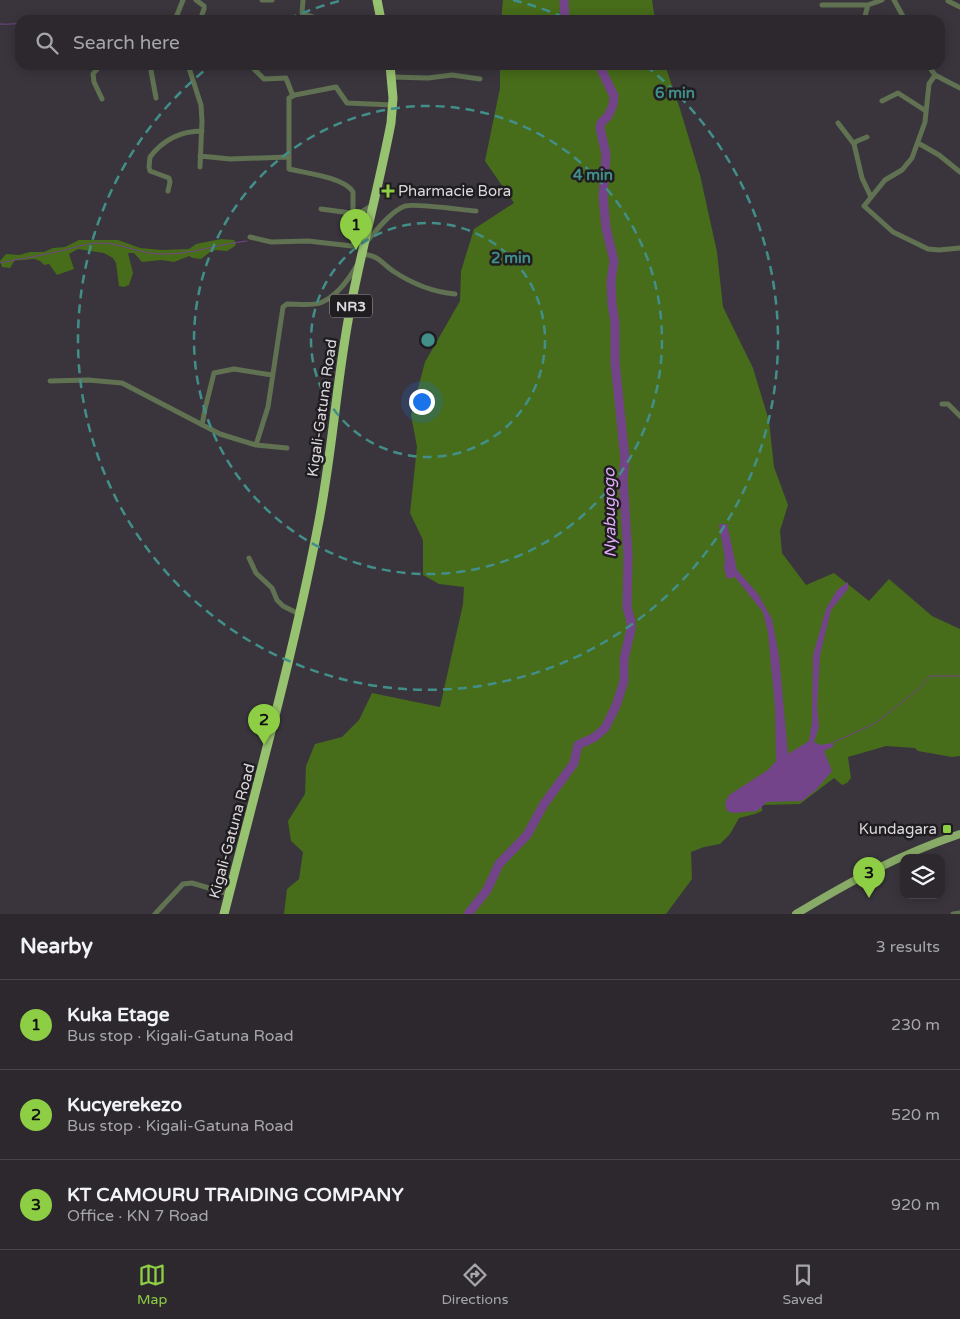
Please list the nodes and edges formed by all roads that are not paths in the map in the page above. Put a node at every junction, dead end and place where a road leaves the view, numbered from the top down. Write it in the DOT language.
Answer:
graph roads {
  1 [pos="183,0"];
  2 [pos="196,0"];
  3 [pos="262,0"];
  4 [pos="272,0"];
  5 [pos="303,0"];
  6 [pos="377,0"];
  7 [pos="882,0"];
  8 [pos="894,0"];
  9 [pos="948,1"];
  10 [pos="822,5"];
  11 [pos="868,5"];
  12 [pos="960,8"];
  13 [pos="177,15"];
  14 [pos="202,15"];
  15 [pos="308,15"];
  16 [pos="380,15"];
  17 [pos="865,15"];
  18 [pos="903,15"];
  19 [pos="96,70"];
  20 [pos="151,70"];
  21 [pos="190,70"];
  22 [pos="255,70"];
  23 [pos="391,70"];
  24 [pos="932,70"];
  25 [pos="935,75"];
  26 [pos="392,77"];
  27 [pos="480,79"];
  28 [pos="960,88"];
  29 [pos="292,96"];
  30 [pos="156,98"];
  31 [pos="102,99"];
  32 [pos="882,101"];
  33 [pos="393,105"];
  34 [pos="926,111"];
  35 [pos="838,123"];
  36 [pos="202,131"];
  37 [pos="867,137"];
  38 [pos="918,143"];
  39 [pos="854,144"];
  40 [pos="200,156"];
  41 [pos="289,157"];
  42 [pos="200,167"];
  43 [pos="960,172"];
  44 [pos="168,192"];
  45 [pos="872,197"];
  46 [pos="374,205"];
  47 [pos="321,208"];
  48 [pos="476,211"];
  49 [pos="362,212"];
  50 [pos="352,214"];
  51 [pos="250,237"];
  52 [pos="365,243"];
  53 [pos="960,248"];
  54 [pos="363,254"];
  55 [pos="455,294"];
  56 [pos="272,375"];
  57 [pos="50,381"];
  58 [pos="942,404"];
  59 [pos="960,416"];
  60 [pos="202,425"];
  61 [pos="256,445"];
  62 [pos="287,448"];
  63 [pos="313,550"];
  64 [pos="248,558"];
  65 [pos="299,614"];
  66 [pos="960,834"];
  67 [pos="229,894"];
  68 [pos="960,913"];
  69 [pos="155,914"];
  70 [pos="224,914"];
  71 [pos="228,914"];
  72 [pos="796,914"];
  73 [pos="953,914"];
  1 -- 13 [label="street"];
  2 -- 14 [label="street"];
  3 -- 4 [label="street"];
  5 -- 15 [label="street"];
  6 -- 16 [label="highway"];
  7 -- 11 [label="street"];
  8 -- 18 [label="street"];
  9 -- 12 [label="street"];
  10 -- 11 [label="street"];
  11 -- 17 [label="street"];
  19 -- 31 [label="street"];
  20 -- 30 [label="street"];
  21 -- 36 [label="street"];
  22 -- 29 [label="street"];
  23 -- 26 [label="highway, Kigali-Gatuna Road / NR3"];
  24 -- 25 [label="street"];
  25 -- 28 [label="street"];
  25 -- 34 [label="street"];
  26 -- 27 [label="street"];
  26 -- 33 [label="highway, Kigali-Gatuna Road / NR3"];
  29 -- 33 [label="street"];
  29 -- 41 [label="street"];
  32 -- 34 [label="street"];
  33 -- 46 [label="highway, Kigali-Gatuna Road / NR3"];
  34 -- 38 [label="street"];
  35 -- 39 [label="street"];
  36 -- 40 [label="street"];
  36 -- 44 [label="street"];
  37 -- 39 [label="street"];
  38 -- 43 [label="street"];
  38 -- 45 [label="street"];
  39 -- 45 [label="street"];
  40 -- 41 [label="street"];
  40 -- 42 [label="street"];
  41 -- 50 [label="street"];
  45 -- 53 [label="street"];
  46 -- 49 [label="street"];
  46 -- 52 [label="highway, Kigali-Gatuna Road / NR3"];
  47 -- 50 [label="street"];
  48 -- 52 [label="street"];
  49 -- 50 [label="street"];
  49 -- 51 [label="street"];
  52 -- 54 [label="highway, Kigali-Gatuna Road / NR3"];
  54 -- 55 [label="street"];
  54 -- 56 [label="street"];
  54 -- 63 [label="highway, Kigali-Gatuna Road / NR3"];
  56 -- 60 [label="street"];
  56 -- 61 [label="street"];
  57 -- 60 [label="street"];
  58 -- 59 [label="street"];
  60 -- 61 [label="street"];
  61 -- 62 [label="street"];
  63 -- 65 [label="highway, Kigali-Gatuna Road / NR3"];
  63 -- 71 [label="highway, Kigali-Gatuna Road / NR3"];
  64 -- 65 [label="street"];
  65 -- 67 [label="highway, Kigali-Gatuna Road / NR3"];
  66 -- 72 [label="main road"];
  67 -- 69 [label="street"];
  67 -- 70 [label="highway, Kigali-Gatuna Road / NR3"];
  68 -- 73 [label="street"];
}
